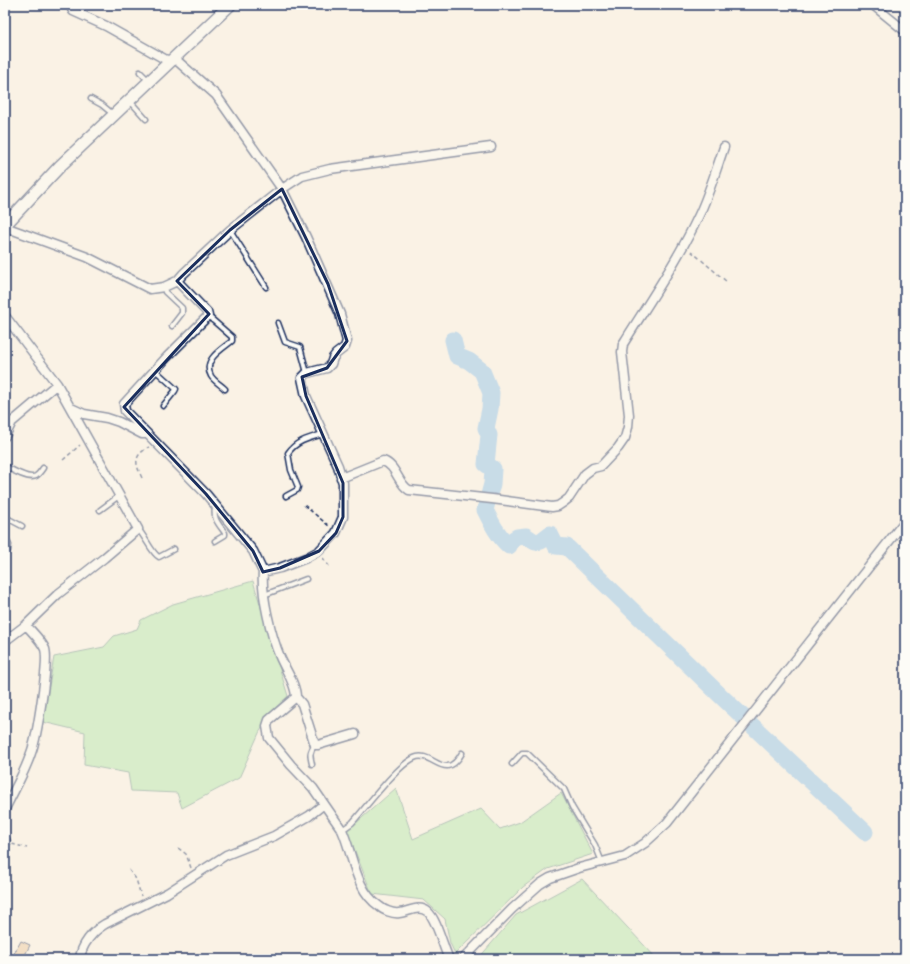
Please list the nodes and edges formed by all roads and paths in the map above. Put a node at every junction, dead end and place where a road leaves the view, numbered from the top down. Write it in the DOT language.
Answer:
graph roads {
  1 [pos="70,5"];
  2 [pos="230,5"];
  3 [pos="873,5"];
  4 [pos="905,31"];
  5 [pos="172,60"];
  6 [pos="140,72"];
  7 [pos="150,81"];
  8 [pos="91,98"];
  9 [pos="129,100"];
  10 [pos="114,115"];
  11 [pos="146,119"];
  12 [pos="491,147"];
  13 [pos="724,147"];
  14 [pos="282,189"];
  15 [pos="5,226"];
  16 [pos="230,230"];
  17 [pos="682,246"];
  18 [pos="177,281"];
  19 [pos="727,282"];
  20 [pos="164,287"];
  21 [pos="266,287"];
  22 [pos="5,316"];
  23 [pos="208,316"];
  24 [pos="278,323"];
  25 [pos="172,326"];
  26 [pos="155,370"];
  27 [pos="307,373"];
  28 [pos="57,384"];
  29 [pos="225,389"];
  30 [pos="163,406"];
  31 [pos="70,407"];
  32 [pos="147,434"];
  33 [pos="323,434"];
  34 [pos="5,436"];
  35 [pos="87,438"];
  36 [pos="156,443"];
  37 [pos="63,460"];
  38 [pos="5,466"];
  39 [pos="43,468"];
  40 [pos="142,478"];
  41 [pos="341,478"];
  42 [pos="119,496"];
  43 [pos="286,496"];
  44 [pos="304,505"];
  45 [pos="216,506"];
  46 [pos="100,510"];
  47 [pos="5,517"];
  48 [pos="905,521"];
  49 [pos="22,526"];
  50 [pos="138,530"];
  51 [pos="336,533"];
  52 [pos="5,537"];
  53 [pos="215,541"];
  54 [pos="174,549"];
  55 [pos="5,553"];
  56 [pos="263,572"];
  57 [pos="306,579"];
  58 [pos="263,595"];
  59 [pos="26,625"];
  60 [pos="5,642"];
  61 [pos="296,698"];
  62 [pos="355,734"];
  63 [pos="315,745"];
  64 [pos="462,753"];
  65 [pos="312,764"];
  66 [pos="512,764"];
  67 [pos="324,804"];
  68 [pos="5,809"];
  69 [pos="342,830"];
  70 [pos="5,832"];
  71 [pos="27,848"];
  72 [pos="178,848"];
  73 [pos="602,862"];
  74 [pos="129,870"];
  75 [pos="193,875"];
  76 [pos="142,906"];
  77 [pos="80,959"];
  78 [pos="449,959"];
  79 [pos="463,959"];
  1 -- 5 [label="street"];
  2 -- 5 [label="street"];
  3 -- 4 [label="street"];
  5 -- 7 [label="street"];
  5 -- 14 [label="street"];
  6 -- 7 [label="lane"];
  7 -- 9 [label="street"];
  8 -- 10 [label="lane"];
  9 -- 10 [label="street"];
  9 -- 11 [label="lane"];
  10 -- 15 [label="street"];
  12 -- 14 [label="street"];
  13 -- 17 [label="street"];
  14 -- 16 [label="street"];
  14 -- 27 [label="street"];
  15 -- 20 [label="street"];
  16 -- 18 [label="street"];
  16 -- 21 [label="lane"];
  17 -- 19 [label="path"];
  17 -- 41 [label="street"];
  18 -- 20 [label="street"];
  18 -- 23 [label="street"];
  20 -- 25 [label="lane"];
  22 -- 28 [label="street"];
  23 -- 26 [label="street"];
  23 -- 29 [label="lane"];
  24 -- 27 [label="lane"];
  26 -- 30 [label="lane"];
  26 -- 32 [label="street"];
  27 -- 33 [label="street"];
  28 -- 31 [label="street"];
  28 -- 34 [label="street"];
  31 -- 32 [label="street"];
  31 -- 35 [label="street"];
  32 -- 36 [label="street"];
  33 -- 41 [label="street"];
  33 -- 43 [label="lane"];
  35 -- 37 [label="path"];
  35 -- 42 [label="street"];
  36 -- 40 [label="path"];
  36 -- 45 [label="street"];
  38 -- 39 [label="lane"];
  41 -- 51 [label="street"];
  42 -- 46 [label="lane"];
  42 -- 50 [label="street"];
  44 -- 51 [label="path"];
  45 -- 53 [label="lane"];
  45 -- 56 [label="street"];
  47 -- 49 [label="lane"];
  48 -- 73 [label="street"];
  50 -- 54 [label="lane"];
  50 -- 59 [label="street"];
  51 -- 56 [label="street"];
  52 -- 55 [label="lane"];
  56 -- 58 [label="street"];
  57 -- 58 [label="lane"];
  58 -- 61 [label="street"];
  59 -- 60 [label="street"];
  59 -- 68 [label="street"];
  61 -- 63 [label="street"];
  61 -- 67 [label="street"];
  62 -- 63 [label="street"];
  63 -- 65 [label="lane"];
  64 -- 69 [label="lane"];
  66 -- 73 [label="lane"];
  67 -- 69 [label="street"];
  67 -- 75 [label="street"];
  69 -- 78 [label="street"];
  70 -- 71 [label="path"];
  72 -- 75 [label="path"];
  73 -- 79 [label="street"];
  74 -- 76 [label="path"];
  75 -- 76 [label="street"];
  76 -- 77 [label="street"];
}
